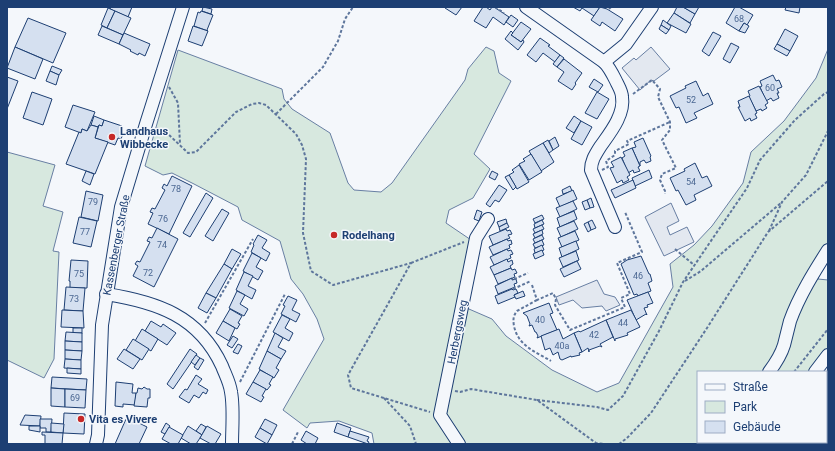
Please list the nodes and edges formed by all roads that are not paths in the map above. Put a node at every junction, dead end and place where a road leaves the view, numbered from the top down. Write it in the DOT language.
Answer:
graph roads {
  1 [pos="183,7"];
  2 [pos="526,7"];
  3 [pos="652,7"];
  4 [pos="604,62"];
  5 [pos="488,219"];
  6 [pos="615,227"];
  7 [pos="828,250"];
  8 [pos="106,294"];
  9 [pos="828,355"];
  10 [pos="770,371"];
  11 [pos="816,371"];
  12 [pos="96,444"];
  13 [pos="232,444"];
  14 [pos="459,444"];
  1 -- 8 [label="street, Kassenberger Straße"];
  2 -- 4 [label="street"];
  3 -- 4 [label="street"];
  4 -- 6 [label="street"];
  5 -- 14 [label="street, Herbergsweg"];
  7 -- 10 [label="street"];
  8 -- 12 [label="street, Kassenberger Straße"];
  8 -- 13 [label="street"];
  9 -- 11 [label="street"];
}
